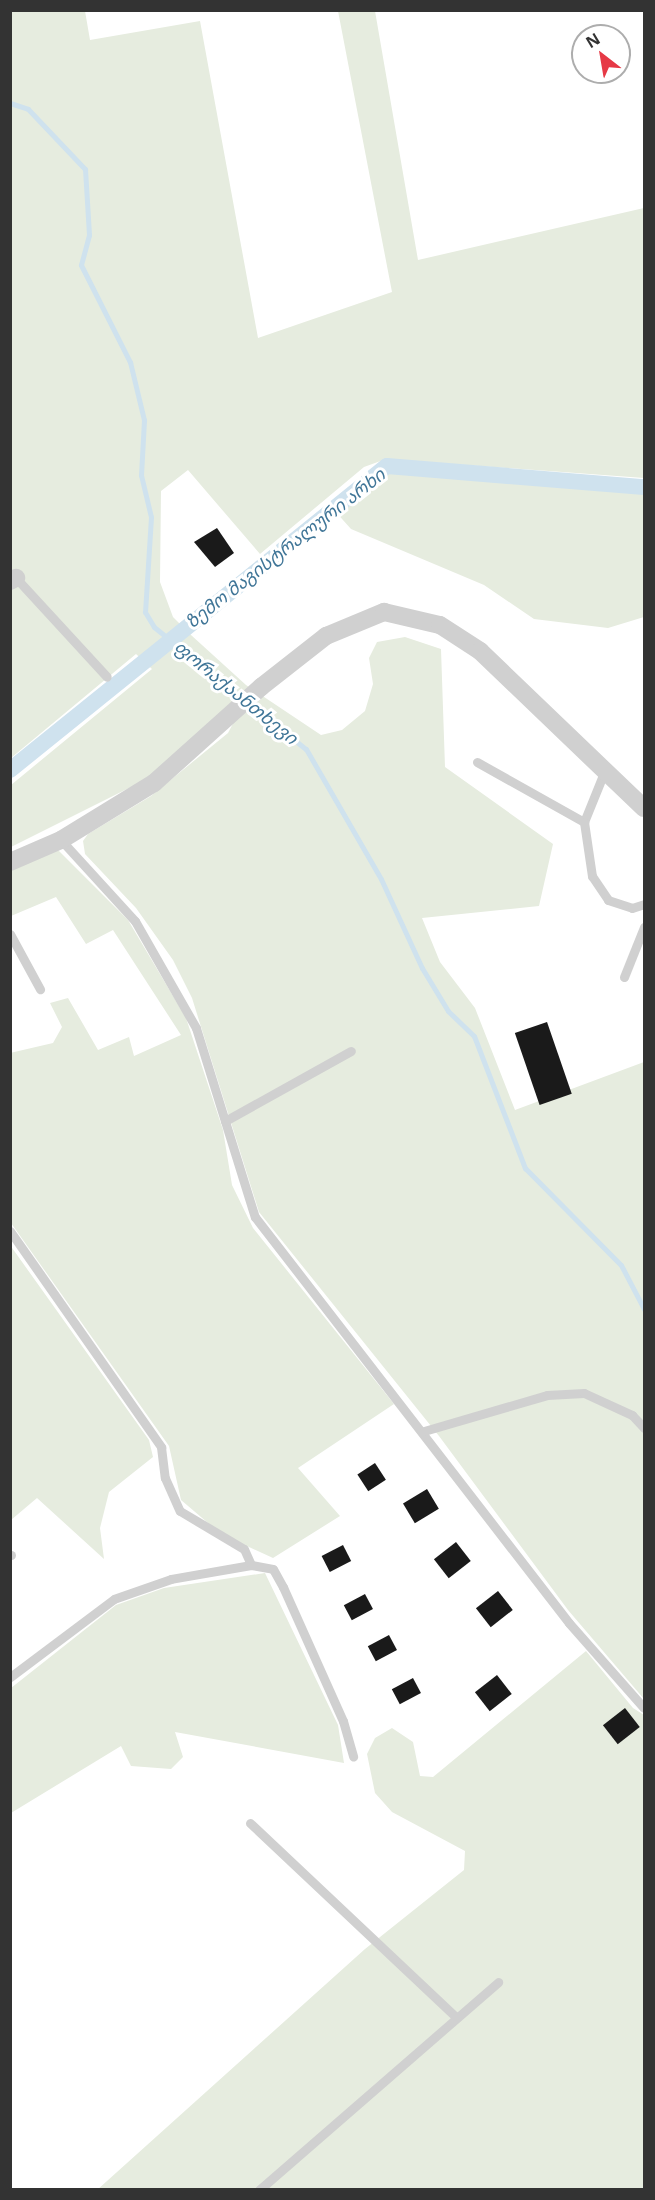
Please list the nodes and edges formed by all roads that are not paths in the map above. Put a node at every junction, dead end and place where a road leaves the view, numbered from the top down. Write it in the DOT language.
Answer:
graph roads {
  1 [pos="14,580"];
  2 [pos="107,677"];
  3 [pos="477,762"];
  4 [pos="606,766"];
  5 [pos="645,808"];
  6 [pos="584,822"];
  7 [pos="61,840"];
  8 [pos="10,862"];
  9 [pos="645,904"];
  10 [pos="645,927"];
  11 [pos="10,934"];
  12 [pos="624,977"];
  13 [pos="40,989"];
  14 [pos="351,1051"];
  15 [pos="225,1121"];
  16 [pos="10,1231"];
  17 [pos="645,1428"];
  18 [pos="424,1431"];
  19 [pos="251,1565"];
  20 [pos="10,1677"];
  21 [pos="645,1708"];
  22 [pos="353,1757"];
  23 [pos="250,1823"];
  24 [pos="498,1982"];
  25 [pos="457,2018"];
  26 [pos="259,2190"];
  1 -- 2 [label="lane"];
  3 -- 6 [label="lane"];
  4 -- 5 [label="street"];
  4 -- 6 [label="lane"];
  4 -- 7 [label="street"];
  6 -- 9 [label="lane"];
  7 -- 8 [label="street"];
  7 -- 15 [label="lane"];
  10 -- 12 [label="lane"];
  11 -- 13 [label="lane"];
  14 -- 15 [label="lane"];
  15 -- 18 [label="lane"];
  16 -- 19 [label="lane"];
  17 -- 18 [label="lane"];
  18 -- 21 [label="lane"];
  19 -- 20 [label="lane"];
  19 -- 22 [label="lane"];
  23 -- 25 [label="lane"];
  24 -- 25 [label="lane"];
  25 -- 26 [label="lane"];
}
